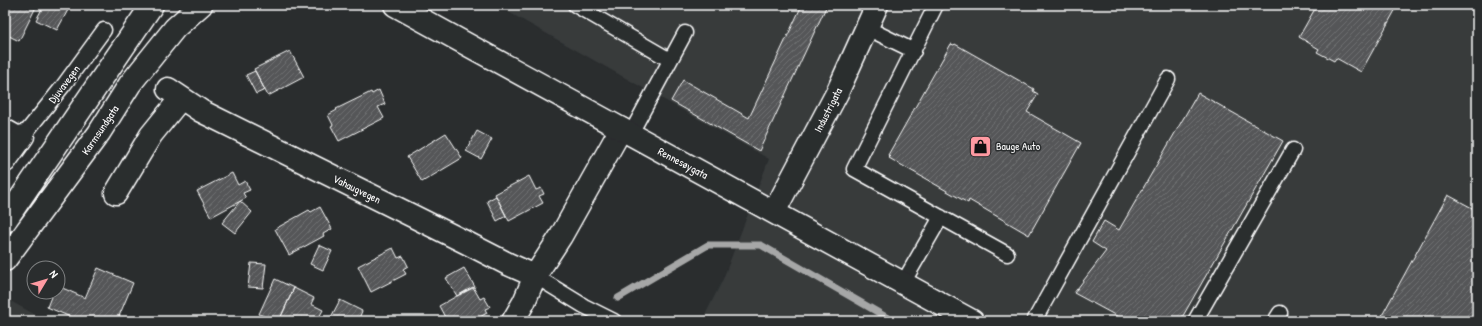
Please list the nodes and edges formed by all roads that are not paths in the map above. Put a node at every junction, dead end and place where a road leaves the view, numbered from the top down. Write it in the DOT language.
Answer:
graph roads {
  1 [pos="152,5"];
  2 [pos="201,5"];
  3 [pos="395,5"];
  4 [pos="575,5"];
  5 [pos="877,5"];
  6 [pos="936,5"];
  7 [pos="868,28"];
  8 [pos="104,30"];
  9 [pos="685,32"];
  10 [pos="914,52"];
  11 [pos="670,60"];
  12 [pos="1168,79"];
  13 [pos="14,131"];
  14 [pos="626,132"];
  15 [pos="1293,150"];
  16 [pos="5,162"];
  17 [pos="116,193"];
  18 [pos="774,212"];
  19 [pos="941,218"];
  20 [pos="5,221"];
  21 [pos="1007,254"];
  22 [pos="5,260"];
  23 [pos="535,276"];
  24 [pos="903,283"];
  25 [pos="513,321"];
  26 [pos="614,321"];
  27 [pos="972,321"];
  28 [pos="1034,321"];
  29 [pos="1194,321"];
  1 -- 20 [label="main road"];
  2 -- 22 [label="main road, Karmsundgata"];
  3 -- 14 [label="main road, Rennesøygata"];
  4 -- 11 [label="lane"];
  5 -- 7 [label="main road, Industrigata"];
  6 -- 10 [label="lane"];
  7 -- 10 [label="lane"];
  7 -- 18 [label="main road, Industrigata"];
  8 -- 13 [label="lane, Djuvavegen"];
  9 -- 11 [label="lane"];
  10 -- 19 [label="lane"];
  11 -- 14 [label="lane"];
  12 -- 28 [label="lane"];
  13 -- 16 [label="main road, Djuvavegen"];
  14 -- 18 [label="main road, Rennesøygata"];
  14 -- 23 [label="main road"];
  15 -- 29 [label="lane"];
  17 -- 23 [label="main road, Vahaugvegen"];
  18 -- 24 [label="main road, Rennesøygata"];
  19 -- 21 [label="lane"];
  19 -- 24 [label="lane"];
  23 -- 25 [label="main road"];
  23 -- 26 [label="lane, Vahaugvegen"];
  24 -- 27 [label="main road, Rennesøygata"];
}
